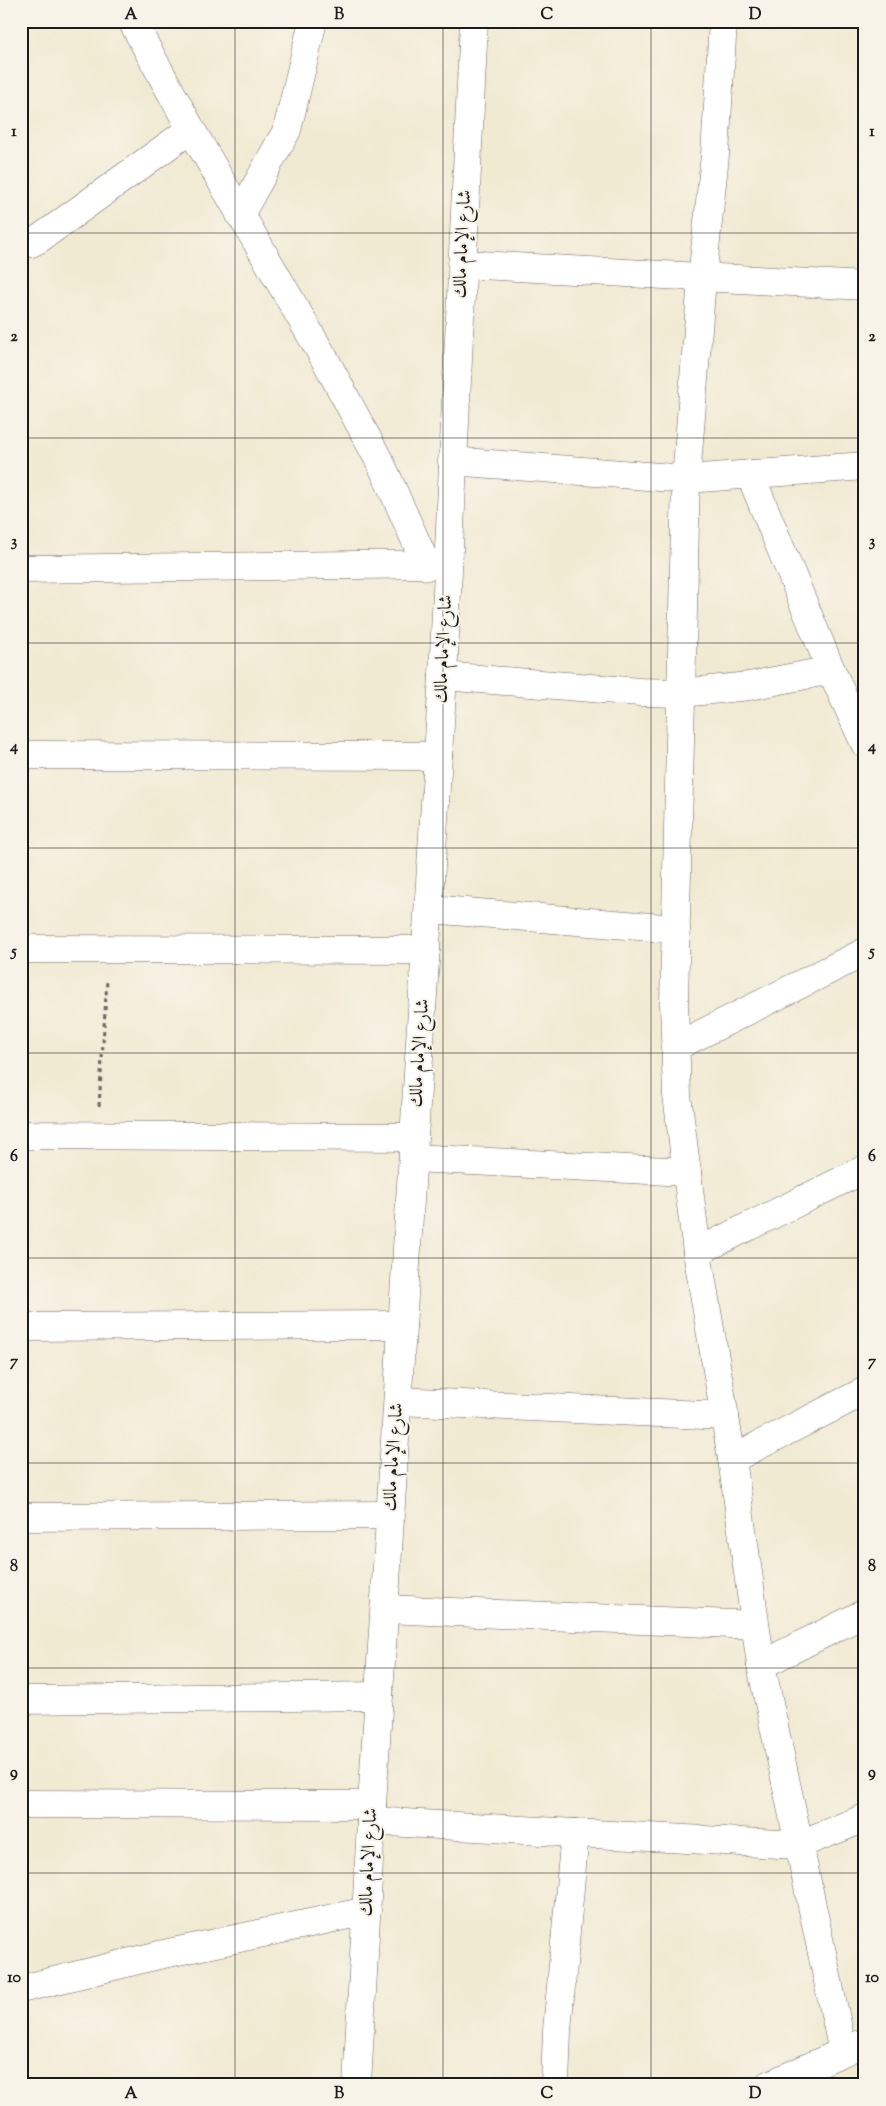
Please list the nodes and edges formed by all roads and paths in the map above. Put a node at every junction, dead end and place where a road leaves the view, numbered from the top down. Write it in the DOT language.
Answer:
graph roads {
  1 [pos="132,21"];
  2 [pos="312,21"];
  3 [pos="474,21"];
  4 [pos="723,21"];
  5 [pos="191,129"];
  6 [pos="240,215"];
  7 [pos="21,244"];
  8 [pos="462,264"];
  9 [pos="702,279"];
  10 [pos="865,286"];
  11 [pos="452,461"];
  12 [pos="865,466"];
  13 [pos="750,474"];
  14 [pos="686,478"];
  15 [pos="437,564"];
  16 [pos="21,569"];
  17 [pos="831,670"];
  18 [pos="443,676"];
  19 [pos="682,693"];
  20 [pos="865,744"];
  21 [pos="21,755"];
  22 [pos="438,756"];
  23 [pos="429,909"];
  24 [pos="676,929"];
  25 [pos="21,949"];
  26 [pos="109,949"];
  27 [pos="426,950"];
  28 [pos="865,952"];
  29 [pos="675,1047"];
  30 [pos="21,1135"];
  31 [pos="96,1136"];
  32 [pos="414,1148"];
  33 [pos="865,1169"];
  34 [pos="687,1172"];
  35 [pos="697,1252"];
  36 [pos="402,1325"];
  37 [pos="21,1327"];
  38 [pos="865,1391"];
  39 [pos="398,1401"];
  40 [pos="725,1416"];
  41 [pos="732,1458"];
  42 [pos="391,1515"];
  43 [pos="21,1516"];
  44 [pos="385,1609"];
  45 [pos="865,1613"];
  46 [pos="755,1626"];
  47 [pos="761,1665"];
  48 [pos="379,1696"];
  49 [pos="21,1700"];
  50 [pos="21,1804"];
  51 [pos="372,1813"];
  52 [pos="865,1818"];
  53 [pos="575,1833"];
  54 [pos="798,1845"];
  55 [pos="367,1911"];
  56 [pos="21,1989"];
  57 [pos="854,2047"];
  58 [pos="357,2085"];
  59 [pos="555,2085"];
  60 [pos="769,2085"];
  1 -- 5 [label="street"];
  2 -- 6 [label="street"];
  3 -- 8 [label="street, شارع الإمام مالك"];
  4 -- 9 [label="street"];
  5 -- 6 [label="street"];
  5 -- 7 [label="street"];
  6 -- 15 [label="street"];
  8 -- 9 [label="street"];
  8 -- 11 [label="street, شارع الإمام مالك"];
  9 -- 10 [label="street"];
  9 -- 14 [label="street"];
  11 -- 14 [label="street"];
  11 -- 15 [label="street, شارع الإمام مالك"];
  12 -- 13 [label="street"];
  13 -- 14 [label="street"];
  13 -- 17 [label="street"];
  14 -- 19 [label="street"];
  15 -- 16 [label="street"];
  15 -- 18 [label="street, شارع الإمام مالك"];
  17 -- 19 [label="street"];
  17 -- 20 [label="street"];
  18 -- 19 [label="street"];
  18 -- 22 [label="street, شارع الإمام مالك"];
  19 -- 24 [label="street"];
  21 -- 22 [label="street"];
  22 -- 23 [label="street, شارع الإمام مالك"];
  23 -- 24 [label="street"];
  23 -- 27 [label="street, شارع الإمام مالك"];
  24 -- 29 [label="street"];
  25 -- 26 [label="street"];
  26 -- 27 [label="street"];
  26 -- 31 [label="path"];
  27 -- 32 [label="street, شارع الإمام مالك"];
  28 -- 29 [label="street"];
  29 -- 34 [label="street"];
  30 -- 31 [label="street"];
  31 -- 32 [label="street"];
  32 -- 34 [label="street"];
  32 -- 36 [label="street, شارع الإمام مالك"];
  33 -- 35 [label="street"];
  34 -- 35 [label="street"];
  35 -- 40 [label="street"];
  36 -- 37 [label="street"];
  36 -- 39 [label="street, شارع الإمام مالك"];
  38 -- 41 [label="street"];
  39 -- 40 [label="street"];
  39 -- 42 [label="street, شارع الإمام مالك"];
  40 -- 41 [label="street"];
  41 -- 46 [label="street"];
  42 -- 43 [label="street"];
  42 -- 44 [label="street, شارع الإمام مالك"];
  44 -- 46 [label="street"];
  44 -- 48 [label="street, شارع الإمام مالك"];
  45 -- 47 [label="street"];
  46 -- 47 [label="street"];
  47 -- 54 [label="street"];
  48 -- 49 [label="street"];
  48 -- 51 [label="street, شارع الإمام مالك"];
  50 -- 51 [label="street"];
  51 -- 53 [label="street"];
  51 -- 55 [label="street, شارع الإمام مالك"];
  52 -- 54 [label="street"];
  53 -- 54 [label="street"];
  53 -- 59 [label="street"];
  54 -- 57 [label="street"];
  55 -- 56 [label="street"];
  55 -- 58 [label="street, شارع الإمام مالك"];
  57 -- 60 [label="street"];
}
